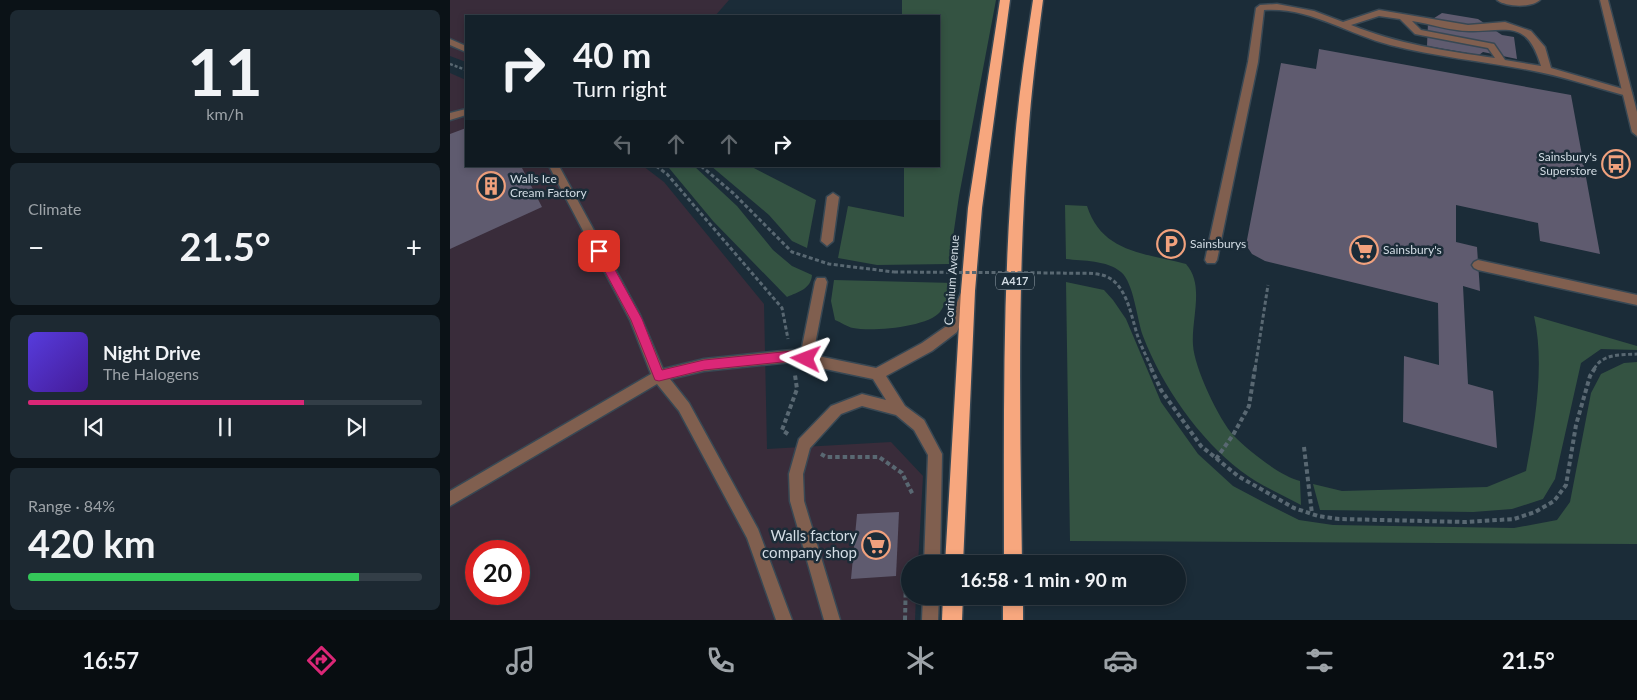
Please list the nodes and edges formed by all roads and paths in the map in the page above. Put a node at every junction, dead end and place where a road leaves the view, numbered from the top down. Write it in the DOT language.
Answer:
graph roads {
  1 [pos="1005,0"];
  2 [pos="1038,0"];
  3 [pos="1501,0"];
  4 [pos="1536,0"];
  5 [pos="1604,0"];
  6 [pos="1404,18"];
  7 [pos="1342,25"];
  8 [pos="450,42"];
  9 [pos="465,49"];
  10 [pos="1502,62"];
  11 [pos="450,64"];
  12 [pos="465,70"];
  13 [pos="1547,70"];
  14 [pos="1627,93"];
  15 [pos="465,112"];
  16 [pos="450,117"];
  17 [pos="1637,132"];
  18 [pos="555,167"];
  19 [pos="657,167"];
  20 [pos="702,167"];
  21 [pos="833,197"];
  22 [pos="827,241"];
  23 [pos="1211,260"];
  24 [pos="1478,265"];
  25 [pos="821,282"];
  26 [pos="1268,285"];
  27 [pos="968,291"];
  28 [pos="1637,300"];
  29 [pos="1637,354"];
  30 [pos="799,357"];
  31 [pos="877,374"];
  32 [pos="659,376"];
  33 [pos="900,410"];
  34 [pos="804,444"];
  35 [pos="1304,447"];
  36 [pos="1216,459"];
  37 [pos="450,499"];
  38 [pos="915,501"];
  39 [pos="1312,514"];
  40 [pos="932,555"];
  41 [pos="954,555"];
  42 [pos="1013,555"];
  43 [pos="905,605"];
  44 [pos="930,605"];
  45 [pos="953,605"];
  46 [pos="1013,605"];
  47 [pos="784,620"];
  48 [pos="832,620"];
  49 [pos="905,620"];
  50 [pos="930,620"];
  51 [pos="952,620"];
  52 [pos="1014,620"];
  1 -- 27 [label="highway, Corinium Avenue"];
  2 -- 42 [label="highway, A417"];
  3 -- 4 [label="street"];
  5 -- 14 [label="street"];
  6 -- 7 [label="street"];
  6 -- 10 [label="street"];
  6 -- 13 [label="street"];
  7 -- 10 [label="street"];
  7 -- 23 [label="street"];
  8 -- 9 [label="street"];
  10 -- 13 [label="street"];
  11 -- 12 [label="path"];
  13 -- 14 [label="street"];
  14 -- 17 [label="street"];
  15 -- 16 [label="street"];
  18 -- 32 [label="street"];
  19 -- 30 [label="path"];
  20 -- 36 [label="path, bridge"];
  21 -- 22 [label="street"];
  24 -- 28 [label="street"];
  25 -- 30 [label="street"];
  26 -- 36 [label="path"];
  27 -- 31 [label="street"];
  27 -- 41 [label="highway, Corinium Avenue"];
  29 -- 39 [label="path"];
  30 -- 31 [label="street"];
  30 -- 32 [label="street"];
  30 -- 34 [label="path"];
  31 -- 33 [label="street"];
  32 -- 37 [label="street"];
  32 -- 47 [label="street"];
  33 -- 34 [label="street"];
  33 -- 40 [label="street"];
  34 -- 38 [label="path"];
  34 -- 48 [label="street"];
  35 -- 39 [label="path"];
  36 -- 39 [label="path"];
  43 -- 49 [label="path"];
  44 -- 50 [label="street"];
  45 -- 51 [label="highway"];
  46 -- 52 [label="highway"];
}
